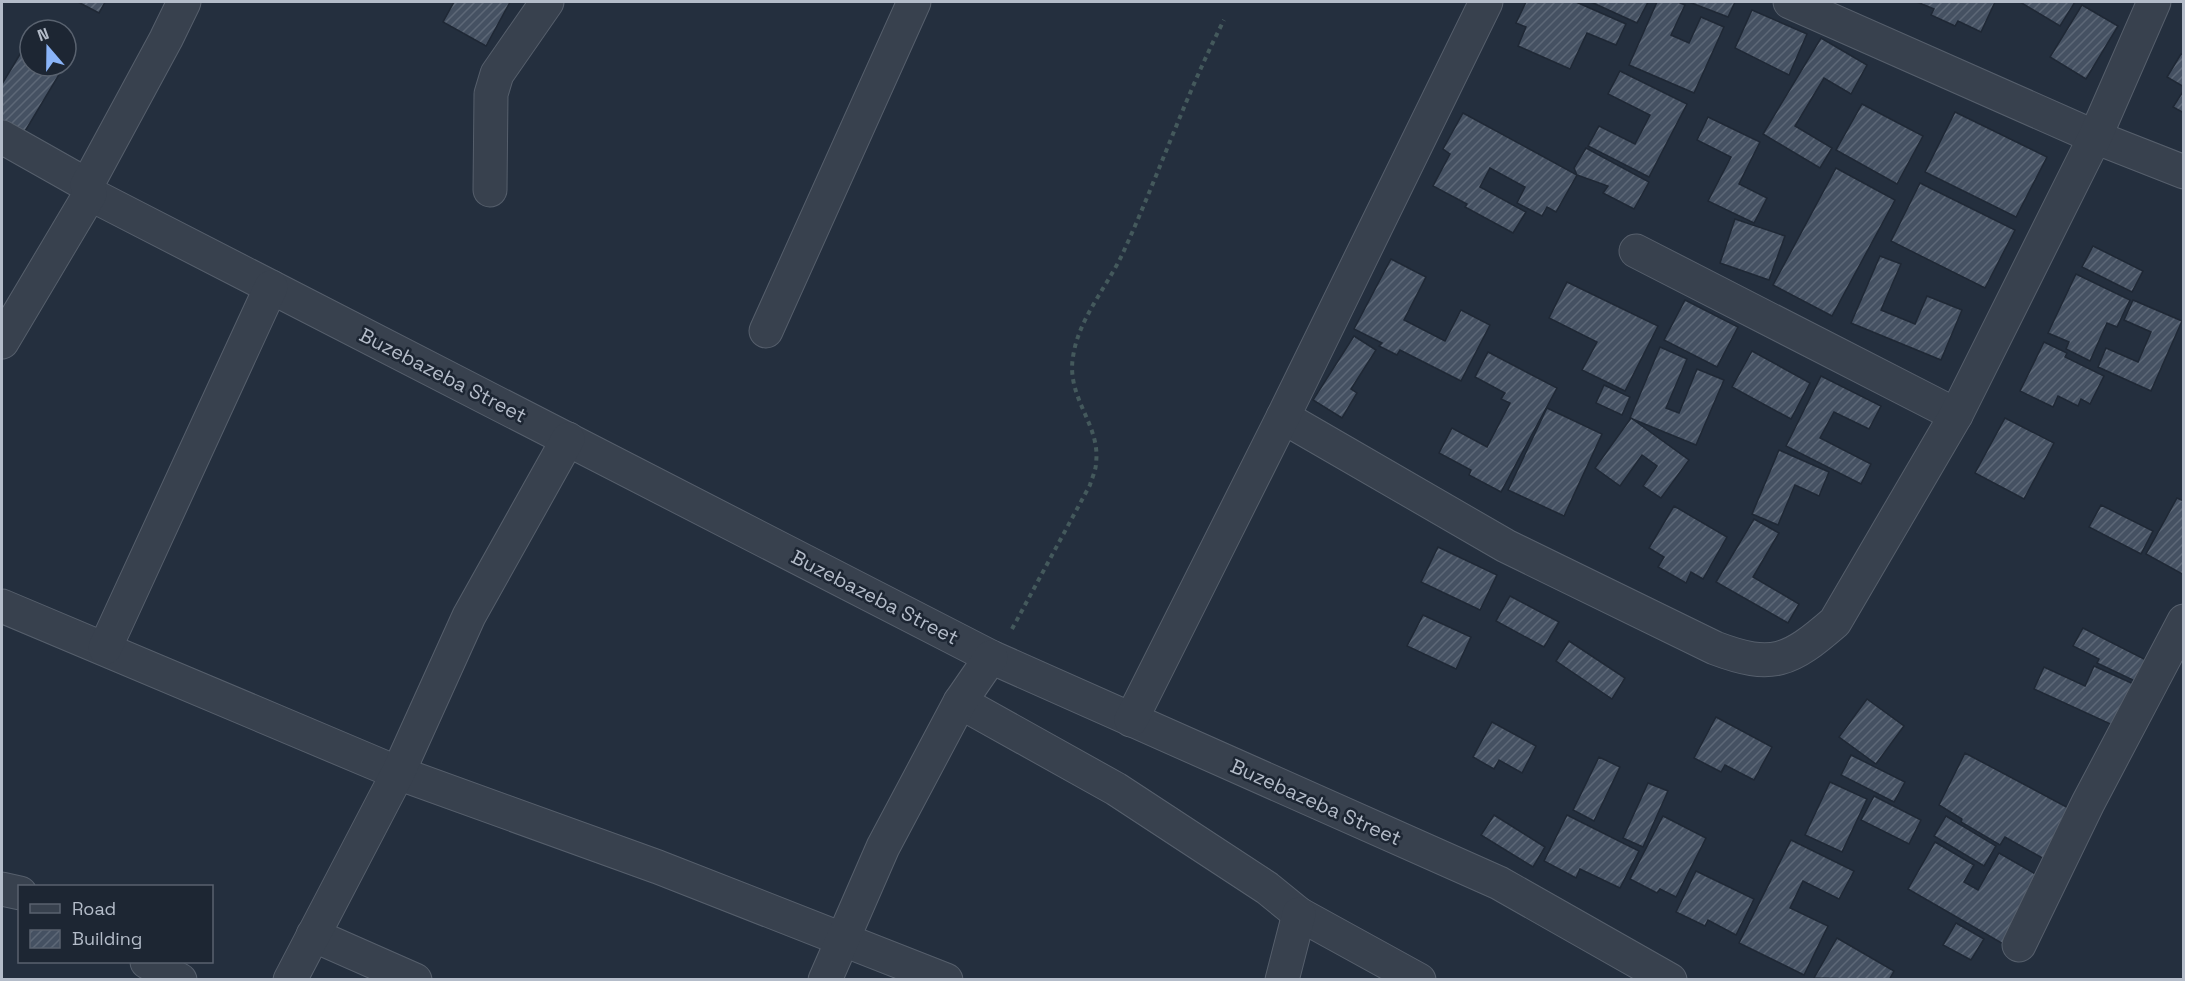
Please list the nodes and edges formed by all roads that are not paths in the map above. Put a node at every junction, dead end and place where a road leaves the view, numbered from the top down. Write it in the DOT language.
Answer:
graph roads {
  1 [pos="183,2"];
  2 [pos="547,2"];
  3 [pos="914,2"];
  4 [pos="1486,2"];
  5 [pos="1790,2"];
  6 [pos="2154,2"];
  7 [pos="2,137"];
  8 [pos="2095,137"];
  9 [pos="2184,172"];
  10 [pos="88,190"];
  11 [pos="490,190"];
  12 [pos="1636,251"];
  13 [pos="272,287"];
  14 [pos="766,331"];
  15 [pos="2,342"];
  16 [pos="1956,415"];
  17 [pos="1283,417"];
  18 [pos="568,439"];
  19 [pos="2,606"];
  20 [pos="2184,621"];
  21 [pos="105,648"];
  22 [pos="993,658"];
  23 [pos="960,702"];
  24 [pos="1131,720"];
  25 [pos="398,773"];
  26 [pos="2,889"];
  27 [pos="18,893"];
  28 [pos="1299,914"];
  29 [pos="313,935"];
  30 [pos="845,938"];
  31 [pos="2019,945"];
  32 [pos="149,963"];
  33 [pos="180,980"];
  34 [pos="290,980"];
  35 [pos="415,980"];
  36 [pos="825,980"];
  37 [pos="946,980"];
  38 [pos="1282,980"];
  39 [pos="1419,980"];
  40 [pos="1670,980"];
  1 -- 10 [label="street"];
  2 -- 11 [label="street"];
  3 -- 14 [label="street"];
  4 -- 17 [label="street"];
  5 -- 8 [label="street"];
  6 -- 8 [label="street"];
  7 -- 10 [label="street, Buzebazeba Street"];
  8 -- 9 [label="street"];
  8 -- 16 [label="street"];
  10 -- 13 [label="street, Buzebazeba Street"];
  10 -- 15 [label="street"];
  12 -- 16 [label="street"];
  13 -- 18 [label="street, Buzebazeba Street"];
  13 -- 21 [label="street"];
  16 -- 17 [label="street"];
  17 -- 24 [label="street"];
  18 -- 22 [label="street, Buzebazeba Street"];
  18 -- 25 [label="street"];
  19 -- 21 [label="street"];
  20 -- 31 [label="street"];
  21 -- 25 [label="street"];
  22 -- 23 [label="street"];
  22 -- 24 [label="street, Buzebazeba Street"];
  23 -- 28 [label="street"];
  23 -- 30 [label="street"];
  24 -- 40 [label="street, Buzebazeba Street"];
  25 -- 29 [label="street"];
  25 -- 30 [label="street"];
  26 -- 27 [label="street"];
  28 -- 38 [label="street"];
  28 -- 39 [label="street"];
  29 -- 34 [label="street"];
  29 -- 35 [label="street"];
  30 -- 36 [label="street"];
  30 -- 37 [label="street"];
  32 -- 33 [label="street"];
}
